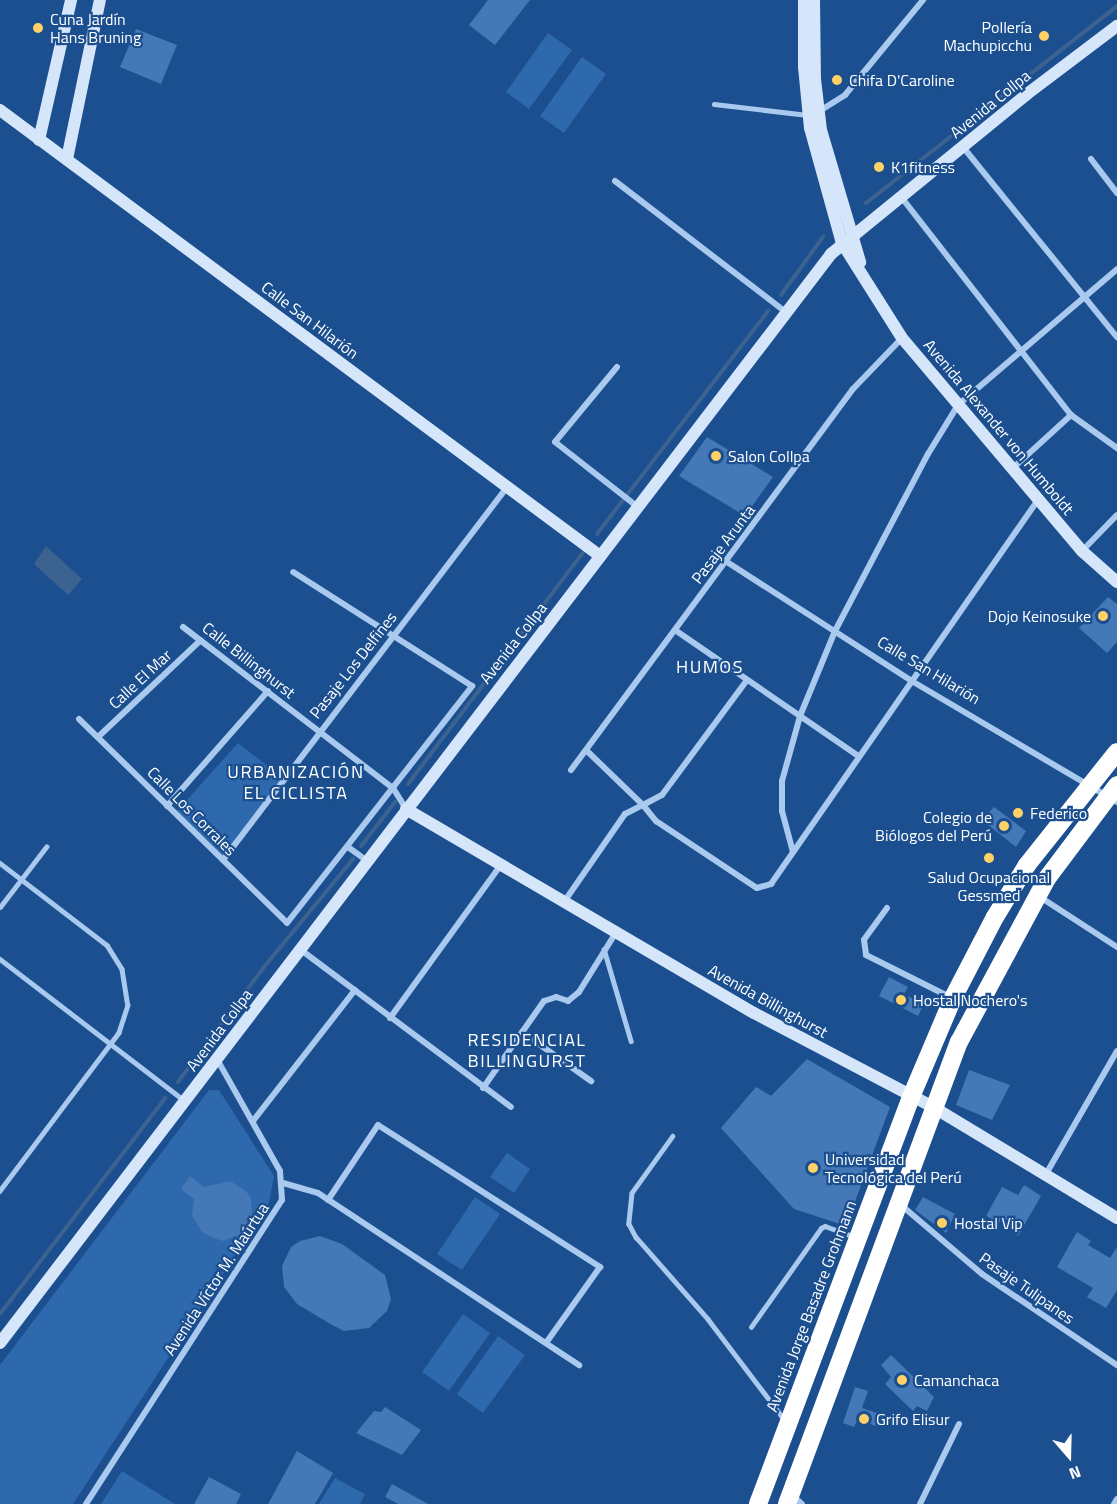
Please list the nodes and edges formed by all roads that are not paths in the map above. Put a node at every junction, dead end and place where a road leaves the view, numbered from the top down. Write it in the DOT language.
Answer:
graph roads {
  1 [pos="71,0"];
  2 [pos="100,0"];
  3 [pos="804,0"];
  4 [pos="814,0"];
  5 [pos="923,0"];
  6 [pos="1117,27"];
  7 [pos="714,104"];
  8 [pos="0,110"];
  9 [pos="813,113"];
  10 [pos="39,140"];
  11 [pos="963,147"];
  12 [pos="67,159"];
  13 [pos="1091,159"];
  14 [pos="615,181"];
  15 [pos="1117,193"];
  16 [pos="902,198"];
  17 [pos="847,240"];
  18 [pos="1117,269"];
  19 [pos="1084,297"];
  20 [pos="787,312"];
  21 [pos="1117,337"];
  22 [pos="902,338"];
  23 [pos="1021,351"];
  24 [pos="617,367"];
  25 [pos="958,405"];
  26 [pos="1071,415"];
  27 [pos="1117,448"];
  28 [pos="1012,469"];
  29 [pos="507,487"];
  30 [pos="1038,500"];
  31 [pos="638,507"];
  32 [pos="1117,515"];
  33 [pos="1082,551"];
  34 [pos="600,556"];
  35 [pos="727,562"];
  36 [pos="293,572"];
  37 [pos="1117,582"];
  38 [pos="183,627"];
  39 [pos="675,630"];
  40 [pos="836,632"];
  41 [pos="393,636"];
  42 [pos="201,640"];
  43 [pos="747,680"];
  44 [pos="910,680"];
  45 [pos="268,691"];
  46 [pos="800,716"];
  47 [pos="79,719"];
  48 [pos="319,731"];
  49 [pos="98,737"];
  50 [pos="586,750"];
  51 [pos="1117,752"];
  52 [pos="858,756"];
  53 [pos="571,770"];
  54 [pos="1088,784"];
  55 [pos="393,788"];
  56 [pos="1114,795"];
  57 [pos="643,805"];
  58 [pos="168,806"];
  59 [pos="406,809"];
  60 [pos="46,847"];
  61 [pos="348,847"];
  62 [pos="792,852"];
  63 [pos="223,860"];
  64 [pos="367,861"];
  65 [pos="0,863"];
  66 [pos="500,866"];
  67 [pos="21,879"];
  68 [pos="1037,895"];
  69 [pos="563,903"];
  70 [pos="0,907"];
  71 [pos="887,908"];
  72 [pos="615,934"];
  73 [pos="1117,946"];
  74 [pos="604,949"];
  75 [pos="301,950"];
  76 [pos="0,959"];
  77 [pos="355,990"];
  78 [pos="953,998"];
  79 [pos="390,1018"];
  80 [pos="522,1032"];
  81 [pos="631,1041"];
  82 [pos="111,1043"];
  83 [pos="1117,1051"];
  84 [pos="217,1059"];
  85 [pos="591,1080"];
  86 [pos="483,1088"];
  87 [pos="911,1097"];
  88 [pos="185,1101"];
  89 [pos="511,1107"];
  90 [pos="933,1107"];
  91 [pos="253,1120"];
  92 [pos="673,1136"];
  93 [pos="1046,1174"];
  94 [pos="283,1183"];
  95 [pos="877,1187"];
  96 [pos="0,1191"];
  97 [pos="328,1200"];
  98 [pos="898,1203"];
  99 [pos="1117,1218"];
  100 [pos="858,1238"];
  101 [pos="752,1327"];
  102 [pos="0,1343"];
  103 [pos="546,1343"];
  104 [pos="818,1347"];
  105 [pos="842,1355"];
  106 [pos="579,1365"];
  107 [pos="1117,1365"];
  108 [pos="788,1423"];
  109 [pos="959,1424"];
  110 [pos="1117,1498"];
  111 [pos="793,1501"];
  112 [pos="86,1504"];
  113 [pos="758,1504"];
  114 [pos="920,1504"];
  115 [pos="1114,1504"];
  1 -- 10 [label="main road"];
  2 -- 12 [label="main road"];
  3 -- 9 [label="main road, Avenida Alexander von Humboldt"];
  4 -- 9 [label="main road, Avenida Alexander von Humboldt"];
  5 -- 9 [label="street"];
  6 -- 11 [label="main road, Avenida Collpa"];
  7 -- 9 [label="lane"];
  8 -- 10 [label="main road, Calle San Hilarión"];
  9 -- 17 [label="main road, Avenida Alexander von Humboldt"];
  10 -- 12 [label="main road, Calle San Hilarión"];
  11 -- 16 [label="main road, Avenida Collpa"];
  11 -- 19 [label="street"];
  12 -- 29 [label="main road, Calle San Hilarión"];
  13 -- 15 [label="street"];
  14 -- 20 [label="street"];
  16 -- 17 [label="main road, Avenida Collpa"];
  16 -- 23 [label="street"];
  17 -- 20 [label="main road, Avenida Collpa"];
  17 -- 22 [label="main road, Avenida Alexander von Humboldt"];
  18 -- 19 [label="street"];
  19 -- 21 [label="street"];
  19 -- 23 [label="street"];
  20 -- 31 [label="main road, Avenida Collpa"];
  22 -- 25 [label="main road, Avenida Alexander von Humboldt"];
  22 -- 35 [label="street, Pasaje Arunta"];
  23 -- 25 [label="street"];
  23 -- 26 [label="street"];
  24 -- 31 [label="street"];
  25 -- 28 [label="main road, Avenida Alexander von Humboldt"];
  25 -- 40 [label="street"];
  26 -- 27 [label="street"];
  26 -- 28 [label="street"];
  28 -- 30 [label="main road, Avenida Alexander von Humboldt"];
  29 -- 34 [label="main road, Calle San Hilarión"];
  29 -- 41 [label="street, Pasaje Los Delfines"];
  30 -- 33 [label="main road, Avenida Alexander von Humboldt"];
  30 -- 44 [label="street"];
  31 -- 34 [label="main road, Avenida Collpa"];
  32 -- 33 [label="street"];
  33 -- 37 [label="main road, Avenida Alexander von Humboldt"];
  34 -- 59 [label="main road, Avenida Collpa"];
  35 -- 39 [label="street, Pasaje Arunta"];
  35 -- 40 [label="street, Calle San Hilarión"];
  36 -- 41 [label="street"];
  38 -- 42 [label="street, Calle Billinghurst"];
  39 -- 43 [label="street"];
  39 -- 50 [label="street, Pasaje Arunta"];
  40 -- 44 [label="street, Calle San Hilarión"];
  40 -- 46 [label="street"];
  41 -- 48 [label="street, Pasaje Los Delfines"];
  41 -- 55 [label="street"];
  42 -- 45 [label="street, Calle Billinghurst"];
  42 -- 49 [label="street, Calle El Mar"];
  43 -- 46 [label="street"];
  43 -- 57 [label="street"];
  44 -- 52 [label="street"];
  44 -- 54 [label="street, Calle San Hilarión"];
  45 -- 48 [label="street, Calle Billinghurst"];
  45 -- 58 [label="street"];
  46 -- 52 [label="street"];
  46 -- 62 [label="street"];
  47 -- 49 [label="street, Calle Los Corrales"];
  48 -- 55 [label="street, Calle Billinghurst"];
  48 -- 63 [label="street, Pasaje Los Delfines"];
  49 -- 58 [label="street, Calle Los Corrales"];
  50 -- 53 [label="street, Pasaje Arunta"];
  50 -- 57 [label="street"];
  51 -- 54 [label="highway, Avenida Jorge Basadre Grohmann"];
  52 -- 62 [label="street"];
  54 -- 56 [label="street, Calle San Hilarión"];
  54 -- 78 [label="highway, Avenida Jorge Basadre Grohmann"];
  55 -- 59 [label="street, Calle Billinghurst"];
  55 -- 61 [label="street"];
  56 -- 68 [label="highway"];
  57 -- 62 [label="street"];
  57 -- 69 [label="street"];
  58 -- 63 [label="street, Calle Los Corrales"];
  59 -- 64 [label="main road, Avenida Collpa"];
  59 -- 66 [label="main road, Avenida Billinghurst"];
  60 -- 67 [label="lane"];
  61 -- 63 [label="street, Calle Los Corrales"];
  61 -- 64 [label="street"];
  64 -- 75 [label="main road, Avenida Collpa"];
  65 -- 67 [label="lane"];
  66 -- 69 [label="main road, Avenida Billinghurst"];
  66 -- 79 [label="street"];
  67 -- 70 [label="lane"];
  67 -- 82 [label="lane"];
  68 -- 73 [label="street"];
  68 -- 90 [label="highway"];
  69 -- 72 [label="main road, Avenida Billinghurst"];
  71 -- 78 [label="street"];
  72 -- 74 [label="street"];
  72 -- 87 [label="main road, Avenida Billinghurst"];
  74 -- 80 [label="street"];
  74 -- 81 [label="lane"];
  75 -- 77 [label="street"];
  75 -- 84 [label="main road, Avenida Collpa"];
  76 -- 82 [label="lane"];
  77 -- 79 [label="street"];
  77 -- 91 [label="street"];
  78 -- 87 [label="highway, Avenida Jorge Basadre Grohmann"];
  79 -- 86 [label="street"];
  80 -- 85 [label="street"];
  80 -- 86 [label="street"];
  82 -- 88 [label="lane"];
  82 -- 96 [label="lane"];
  83 -- 93 [label="street"];
  84 -- 88 [label="main road, Avenida Collpa"];
  84 -- 91 [label="street"];
  86 -- 89 [label="street"];
  87 -- 90 [label="main road, Avenida Billinghurst"];
  87 -- 95 [label="highway, Avenida Jorge Basadre Grohmann"];
  88 -- 102 [label="main road, Avenida Collpa"];
  90 -- 93 [label="main road, Avenida Billinghurst"];
  90 -- 98 [label="highway"];
  91 -- 94 [label="street"];
  92 -- 108 [label="lane"];
  93 -- 99 [label="main road, Avenida Billinghurst"];
  94 -- 97 [label="street"];
  94 -- 112 [label="street, Avenida Víctor M. Maúrtua"];
  95 -- 98 [label="highway"];
  95 -- 100 [label="highway, Avenida Jorge Basadre Grohmann"];
  97 -- 103 [label="street"];
  97 -- 103 [label="street"];
  98 -- 105 [label="highway"];
  98 -- 107 [label="street, Pasaje Tulipanes"];
  100 -- 101 [label="lane"];
  100 -- 104 [label="highway, Avenida Jorge Basadre Grohmann"];
  103 -- 106 [label="street"];
  104 -- 105 [label="highway"];
  104 -- 108 [label="highway, Avenida Jorge Basadre Grohmann"];
  105 -- 111 [label="highway"];
  108 -- 113 [label="highway, Avenida Jorge Basadre Grohmann"];
  109 -- 114 [label="street"];
  110 -- 115 [label="street"];
}
